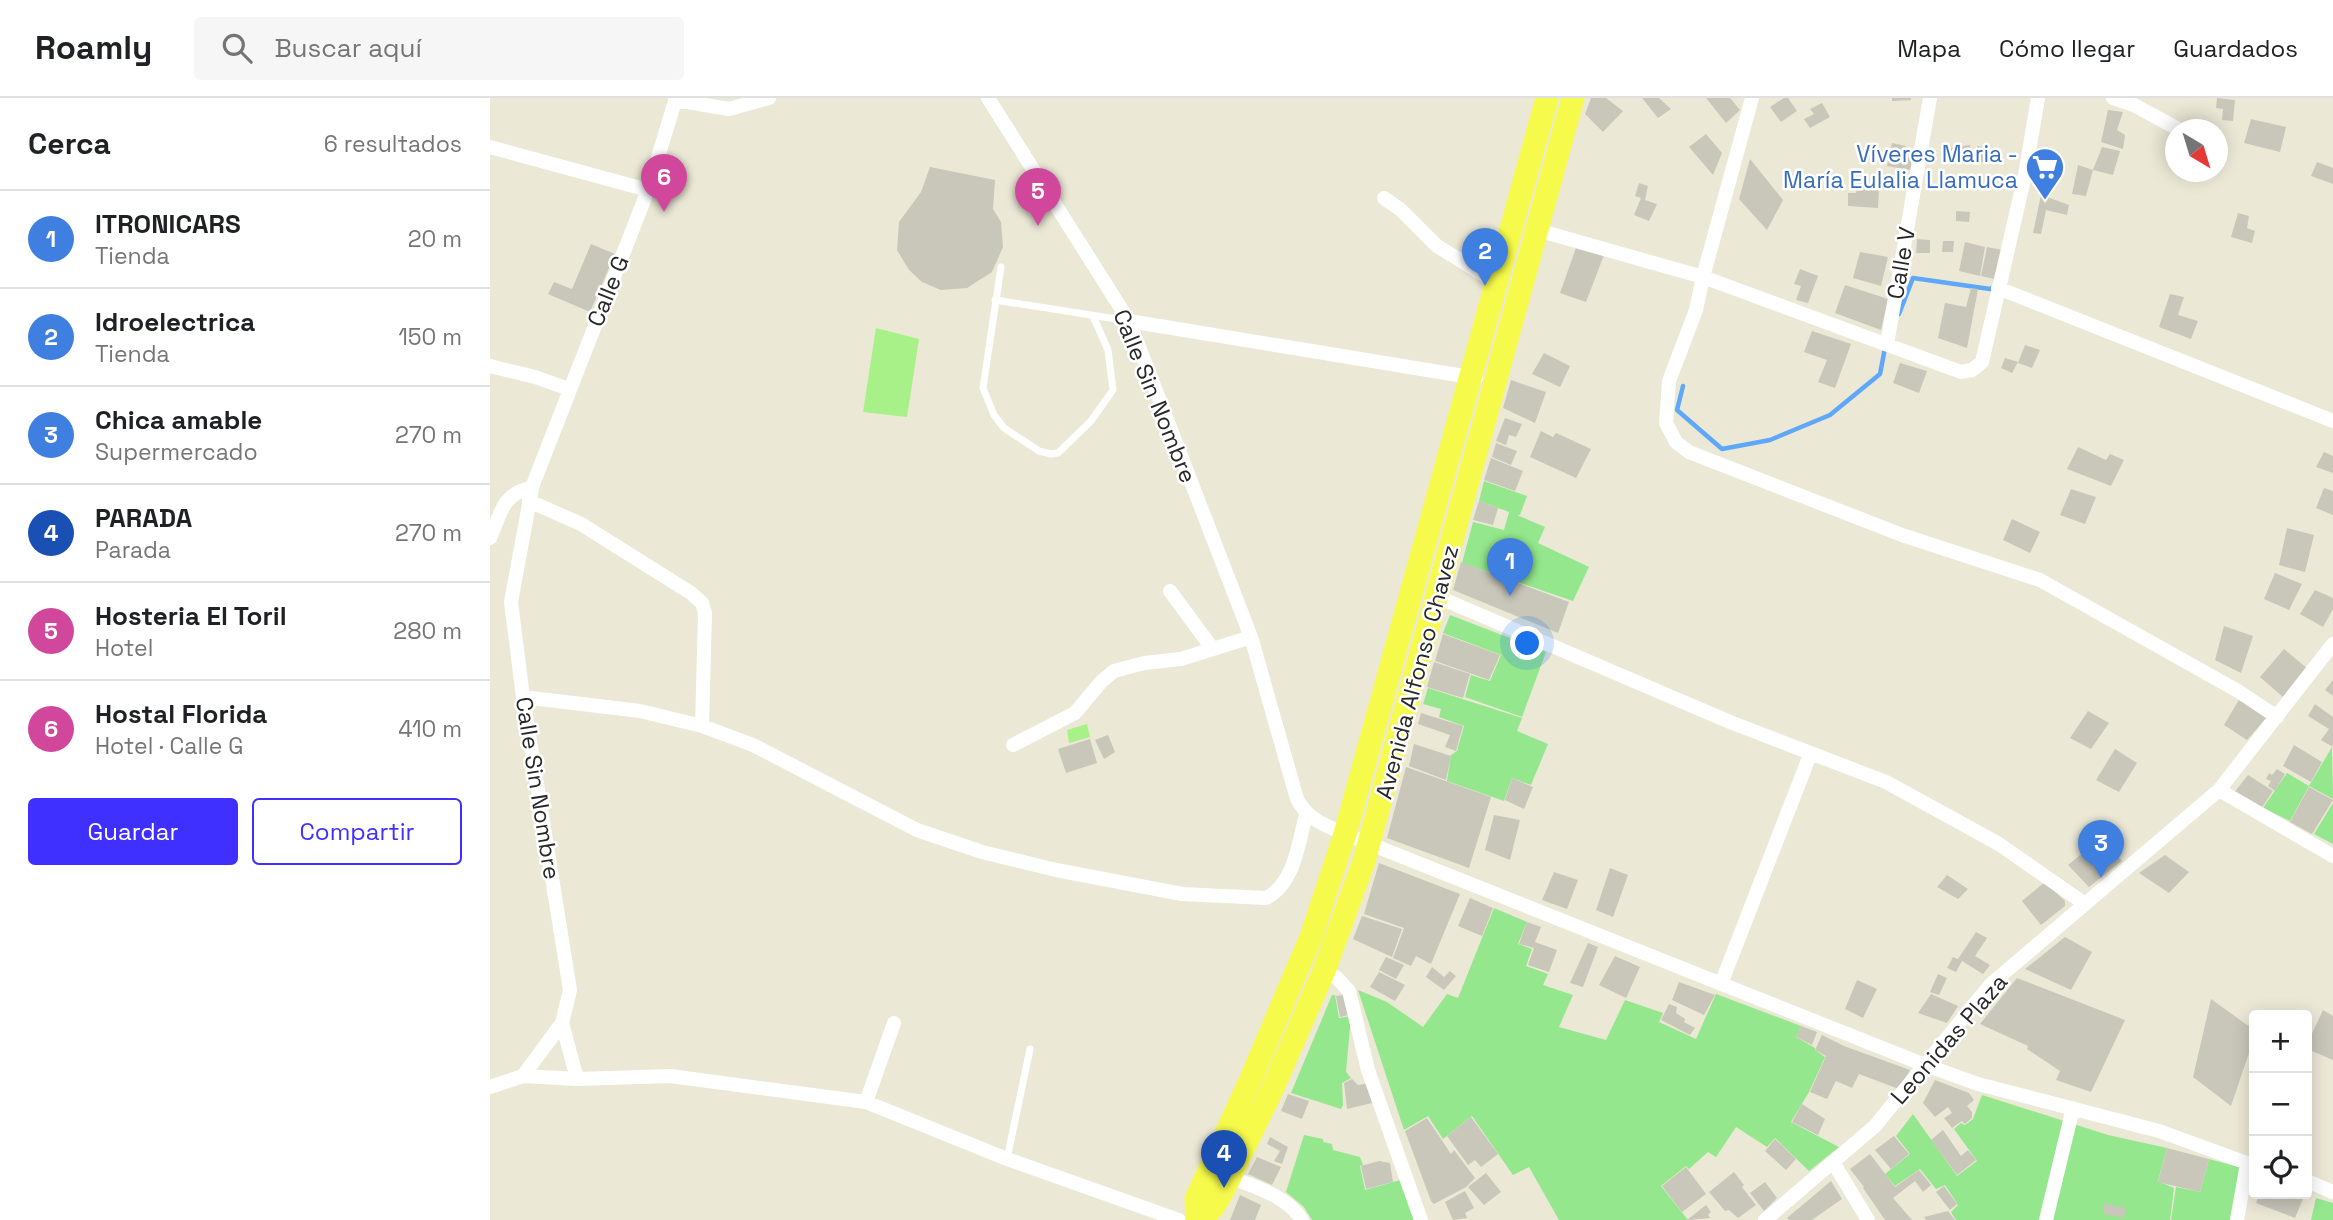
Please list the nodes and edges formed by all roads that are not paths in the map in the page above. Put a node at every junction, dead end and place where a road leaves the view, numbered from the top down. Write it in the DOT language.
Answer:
graph roads {
  1 [pos="769,98"];
  2 [pos="988,98"];
  3 [pos="1547,98"];
  4 [pos="1573,98"];
  5 [pos="1752,98"];
  6 [pos="1930,98"];
  7 [pos="2038,98"];
  8 [pos="2113,98"];
  9 [pos="675,99"];
  10 [pos="2165,122"];
  11 [pos="490,147"];
  12 [pos="648,190"];
  13 [pos="1384,198"];
  14 [pos="1537,230"];
  15 [pos="1001,267"];
  16 [pos="1703,277"];
  17 [pos="1497,283"];
  18 [pos="1998,288"];
  19 [pos="995,300"];
  20 [pos="1093,316"];
  21 [pos="1129,321"];
  22 [pos="1887,344"];
  23 [pos="490,366"];
  24 [pos="1469,376"];
  25 [pos="1496,382"];
  26 [pos="569,390"];
  27 [pos="2333,421"];
  28 [pos="532,490"];
  29 [pos="490,538"];
  30 [pos="1170,591"];
  31 [pos="1438,597"];
  32 [pos="1251,637"];
  33 [pos="1212,649"];
  34 [pos="2331,650"];
  35 [pos="523,696"];
  36 [pos="2277,717"];
  37 [pos="702,726"];
  38 [pos="1013,745"];
  39 [pos="1810,755"];
  40 [pos="2220,790"];
  41 [pos="1306,814"];
  42 [pos="1345,834"];
  43 [pos="1370,843"];
  44 [pos="2333,856"];
  45 [pos="2085,904"];
  46 [pos="1324,971"];
  47 [pos="1721,984"];
  48 [pos="562,1023"];
  49 [pos="894,1023"];
  50 [pos="1030,1049"];
  51 [pos="1925,1065"];
  52 [pos="523,1076"];
  53 [pos="577,1079"];
  54 [pos="490,1087"];
  55 [pos="866,1102"];
  56 [pos="2073,1108"];
  57 [pos="1007,1159"];
  58 [pos="1833,1162"];
  59 [pos="2249,1163"];
  60 [pos="2249,1172"];
  61 [pos="1230,1177"];
  62 [pos="2312,1183"];
  63 [pos="2333,1192"];
  64 [pos="1179,1220"];
  65 [pos="1197,1220"];
  66 [pos="1302,1220"];
  67 [pos="1421,1220"];
  68 [pos="1765,1220"];
  69 [pos="1868,1220"];
  70 [pos="2046,1220"];
  71 [pos="2237,1220"];
  1 -- 9 [label="street"];
  2 -- 21 [label="street, Calle Sin Nombre"];
  3 -- 17 [label="main road, Avenida Alfonso Chavez"];
  4 -- 14 [label="main road, Avenida Alfonso Chavez"];
  5 -- 16 [label="street"];
  6 -- 22 [label="street, Calle V"];
  7 -- 18 [label="street"];
  8 -- 10 [label="street"];
  9 -- 12 [label="street, Calle G"];
  11 -- 12 [label="street"];
  12 -- 26 [label="street, Calle G"];
  13 -- 17 [label="street"];
  14 -- 16 [label="street"];
  14 -- 25 [label="main road, Avenida Alfonso Chavez"];
  15 -- 19 [label="lane"];
  16 -- 22 [label="street"];
  16 -- 36 [label="street"];
  17 -- 24 [label="main road, Avenida Alfonso Chavez"];
  18 -- 22 [label="street"];
  18 -- 27 [label="street"];
  19 -- 20 [label="lane"];
  19 -- 20 [label="lane"];
  20 -- 21 [label="lane"];
  21 -- 24 [label="street"];
  21 -- 32 [label="street, Calle Sin Nombre"];
  23 -- 26 [label="street"];
  24 -- 25 [label="street"];
  24 -- 42 [label="main road, Avenida Alfonso Chavez"];
  25 -- 31 [label="main road, Avenida Alfonso Chavez"];
  26 -- 28 [label="street, Calle G"];
  28 -- 29 [label="street"];
  28 -- 35 [label="street, Calle Sin Nombre"];
  28 -- 37 [label="street"];
  30 -- 33 [label="street"];
  31 -- 39 [label="street"];
  31 -- 43 [label="main road, Avenida Alfonso Chavez"];
  32 -- 33 [label="street"];
  32 -- 41 [label="street, Calle Sin Nombre"];
  33 -- 38 [label="street"];
  34 -- 36 [label="street, Leonidas Plaza"];
  35 -- 37 [label="street"];
  35 -- 48 [label="street, Calle Sin Nombre"];
  36 -- 40 [label="street, Leonidas Plaza"];
  37 -- 41 [label="street"];
  39 -- 45 [label="street"];
  39 -- 47 [label="street"];
  40 -- 44 [label="street"];
  40 -- 45 [label="street, Leonidas Plaza"];
  41 -- 42 [label="street"];
  42 -- 43 [label="street"];
  42 -- 65 [label="main road, Avenida Alfonso Chavez"];
  43 -- 46 [label="main road, Avenida Alfonso Chavez"];
  43 -- 47 [label="street"];
  45 -- 51 [label="street, Leonidas Plaza"];
  46 -- 61 [label="main road, Avenida Alfonso Chavez"];
  46 -- 67 [label="street"];
  47 -- 51 [label="street"];
  48 -- 52 [label="street, Calle Sin Nombre"];
  48 -- 53 [label="street"];
  49 -- 55 [label="street"];
  50 -- 57 [label="lane"];
  51 -- 56 [label="street"];
  51 -- 58 [label="street, Leonidas Plaza"];
  52 -- 53 [label="street"];
  52 -- 54 [label="street"];
  53 -- 55 [label="street"];
  55 -- 57 [label="street"];
  56 -- 59 [label="street"];
  56 -- 70 [label="street"];
  57 -- 64 [label="street"];
  58 -- 68 [label="street, Leonidas Plaza"];
  58 -- 69 [label="street"];
  60 -- 71 [label="street"];
  61 -- 65 [label="main road, Avenida Alfonso Chavez"];
  61 -- 66 [label="street"];
  62 -- 63 [label="street"];
}
